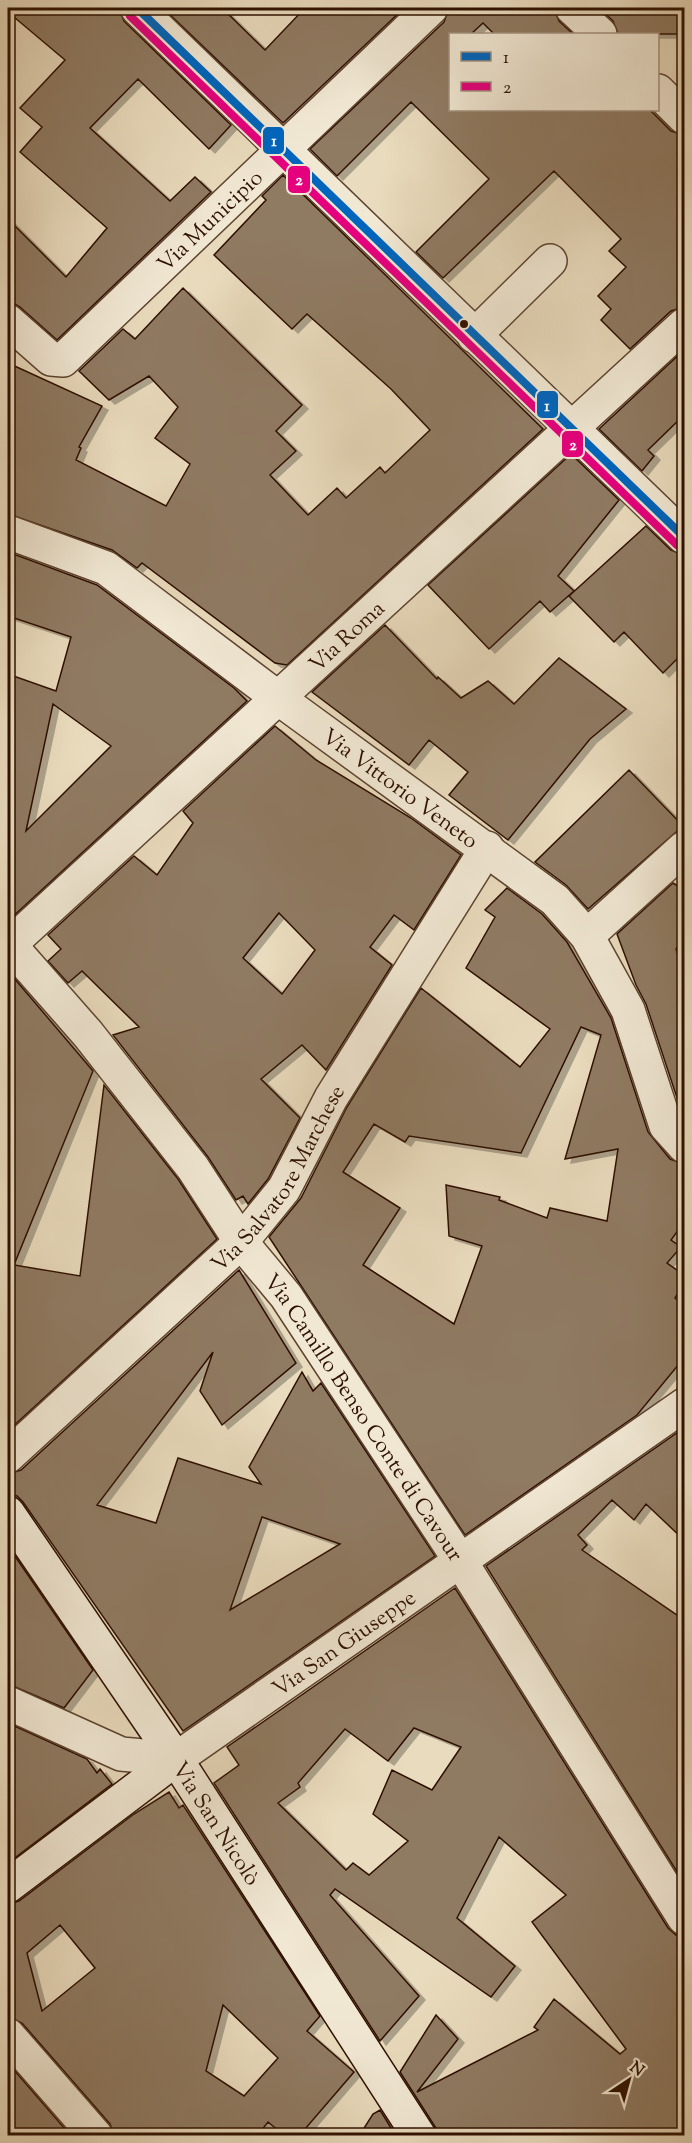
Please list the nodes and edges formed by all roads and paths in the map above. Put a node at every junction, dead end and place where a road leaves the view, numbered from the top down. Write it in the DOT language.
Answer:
graph roads {
  1 [pos="137,8"];
  2 [pos="431,8"];
  3 [pos="572,8"];
  4 [pos="599,33"];
  5 [pos="659,93"];
  6 [pos="684,117"];
  7 [pos="282,150"];
  8 [pos="549,261"];
  9 [pos="8,321"];
  10 [pos="684,325"];
  11 [pos="474,336"];
  12 [pos="571,430"];
  13 [pos="8,532"];
  14 [pos="684,537"];
  15 [pos="278,698"];
  16 [pos="488,848"];
  17 [pos="684,848"];
  18 [pos="587,936"];
  19 [pos="8,944"];
  20 [pos="684,1146"];
  21 [pos="241,1242"];
  22 [pos="684,1405"];
  23 [pos="8,1456"];
  24 [pos="8,1513"];
  25 [pos="461,1562"];
  26 [pos="8,1703"];
  27 [pos="176,1759"];
  28 [pos="8,1886"];
  29 [pos="684,1918"];
  30 [pos="8,2035"];
  31 [pos="96,2136"];
  32 [pos="419,2136"];
  1 -- 7 [label="street"];
  2 -- 7 [label="street, Via Municipio"];
  3 -- 4 [label="street"];
  5 -- 6 [label="street"];
  7 -- 9 [label="street, Via Municipio"];
  7 -- 11 [label="street"];
  8 -- 11 [label="street"];
  10 -- 12 [label="street, Via Roma"];
  11 -- 12 [label="street"];
  12 -- 14 [label="street"];
  12 -- 15 [label="street, Via Roma"];
  13 -- 15 [label="street, Via Vittorio Veneto"];
  15 -- 16 [label="street, Via Vittorio Veneto"];
  15 -- 19 [label="street, Via Roma"];
  16 -- 18 [label="street, Via Vittorio Veneto"];
  16 -- 21 [label="street, Via Salvatore Marchese"];
  17 -- 18 [label="street"];
  18 -- 20 [label="street, Via Vittorio Veneto"];
  19 -- 21 [label="street, Via Camillo Benso Conte di Cavour"];
  21 -- 23 [label="street, Via Salvatore Marchese"];
  21 -- 25 [label="street, Via Camillo Benso Conte di Cavour"];
  22 -- 25 [label="street, Via San Giuseppe"];
  24 -- 27 [label="street, Via San Nicolò"];
  25 -- 27 [label="street, Via San Giuseppe"];
  25 -- 29 [label="street, Via Camillo Benso Conte di Cavour"];
  26 -- 27 [label="street"];
  27 -- 28 [label="street, Via San Giuseppe"];
  27 -- 32 [label="street, Via San Nicolò"];
  30 -- 31 [label="street"];
}
